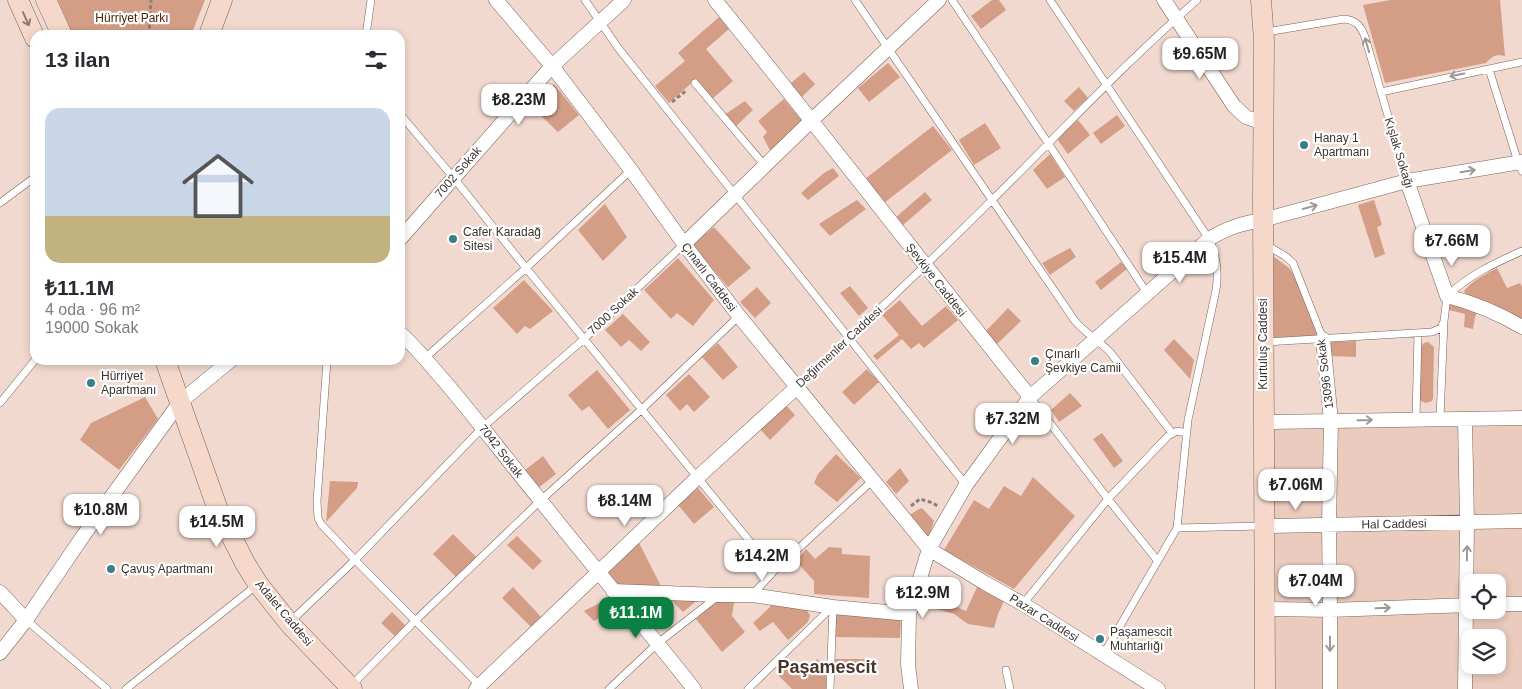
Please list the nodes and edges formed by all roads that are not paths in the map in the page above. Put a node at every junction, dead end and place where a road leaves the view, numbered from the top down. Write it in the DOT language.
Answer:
graph roads {
  1 [pos="18,0"];
  2 [pos="46,0"];
  3 [pos="222,0"];
  4 [pos="370,0"];
  5 [pos="496,0"];
  6 [pos="585,0"];
  7 [pos="624,0"];
  8 [pos="715,0"];
  9 [pos="855,0"];
  10 [pos="939,0"];
  11 [pos="952,0"];
  12 [pos="1050,0"];
  13 [pos="1164,0"];
  14 [pos="1197,0"];
  15 [pos="1261,0"];
  16 [pos="1176,18"];
  17 [pos="600,22"];
  18 [pos="31,30"];
  19 [pos="60,30"];
  20 [pos="210,30"];
  21 [pos="367,30"];
  22 [pos="1264,33"];
  23 [pos="888,49"];
  24 [pos="1522,62"];
  25 [pos="552,66"];
  26 [pos="1489,69"];
  27 [pos="695,83"];
  28 [pos="1105,85"];
  29 [pos="1381,92"];
  30 [pos="405,120"];
  31 [pos="812,120"];
  32 [pos="1263,124"];
  33 [pos="1048,143"];
  34 [pos="1521,165"];
  35 [pos="765,166"];
  36 [pos="632,170"];
  37 [pos="454,177"];
  38 [pos="30,181"];
  39 [pos="1407,181"];
  40 [pos="736,196"];
  41 [pos="992,200"];
  42 [pos="0,203"];
  43 [pos="1263,220"];
  44 [pos="405,233"];
  45 [pos="1209,239"];
  46 [pos="684,244"];
  47 [pos="1263,244"];
  48 [pos="1522,251"];
  49 [pos="925,266"];
  50 [pos="526,268"];
  51 [pos="1147,293"];
  52 [pos="1447,296"];
  53 [pos="739,316"];
  54 [pos="1444,321"];
  55 [pos="1522,328"];
  56 [pos="1418,333"];
  57 [pos="405,338"];
  58 [pos="849,338"];
  59 [pos="584,339"];
  60 [pos="1095,339"];
  61 [pos="1323,339"];
  62 [pos="1263,342"];
  63 [pos="425,358"];
  64 [pos="31,365"];
  65 [pos="167,365"];
  66 [pos="225,365"];
  67 [pos="327,365"];
  68 [pos="797,387"];
  69 [pos="1030,397"];
  70 [pos="180,402"];
  71 [pos="0,403"];
  72 [pos="642,409"];
  73 [pos="1440,418"];
  74 [pos="1522,418"];
  75 [pos="1416,419"];
  76 [pos="1465,419"];
  77 [pos="1331,421"];
  78 [pos="1264,422"];
  79 [pos="483,427"];
  80 [pos="1172,433"];
  81 [pos="1187,433"];
  82 [pos="698,477"];
  83 [pos="873,480"];
  84 [pos="966,485"];
  85 [pos="1108,499"];
  86 [pos="540,501"];
  87 [pos="1522,521"];
  88 [pos="1467,522"];
  89 [pos="1329,525"];
  90 [pos="1264,526"];
  91 [pos="1177,528"];
  92 [pos="929,549"];
  93 [pos="355,560"];
  94 [pos="1157,560"];
  95 [pos="774,571"];
  96 [pos="598,572"];
  97 [pos="1468,574"];
  98 [pos="258,584"];
  99 [pos="613,591"];
  100 [pos="0,592"];
  101 [pos="719,595"];
  102 [pos="752,595"];
  103 [pos="1023,604"];
  104 [pos="1506,604"];
  105 [pos="1522,604"];
  106 [pos="1461,605"];
  107 [pos="833,607"];
  108 [pos="1265,609"];
  109 [pos="1330,610"];
  110 [pos="909,614"];
  111 [pos="1468,619"];
  112 [pos="26,620"];
  113 [pos="416,620"];
  114 [pos="290,622"];
  115 [pos="658,643"];
  116 [pos="0,653"];
  117 [pos="1103,654"];
  118 [pos="1006,670"];
  119 [pos="479,688"];
  120 [pos="107,689"];
  121 [pos="126,689"];
  122 [pos="350,689"];
  123 [pos="609,689"];
  124 [pos="694,689"];
  125 [pos="748,689"];
  126 [pos="830,689"];
  127 [pos="911,689"];
  128 [pos="1010,689"];
  129 [pos="1158,689"];
  130 [pos="1265,689"];
  131 [pos="1330,689"];
  132 [pos="1465,689"];
  1 -- 18 [label="main road, one-way"];
  2 -- 19 [label="main road"];
  3 -- 20 [label="main road"];
  4 -- 21 [label="lane"];
  5 -- 25 [label="street, Çınarlı Caddesi"];
  6 -- 17 [label="lane"];
  7 -- 17 [label="street, 7002 Sokak"];
  8 -- 31 [label="street, Şevkiye Caddesi"];
  9 -- 23 [label="lane"];
  10 -- 23 [label="street, 7000 Sokak"];
  11 -- 33 [label="lane"];
  12 -- 28 [label="lane"];
  13 -- 16 [label="street"];
  14 -- 16 [label="lane, Değirmenler Caddesi"];
  15 -- 22 [label="main road, Kurtuluş Caddesi"];
  16 -- 28 [label="lane, Değirmenler Caddesi"];
  16 -- 32 [label="street"];
  17 -- 25 [label="street, 7002 Sokak"];
  17 -- 40 [label="lane"];
  29 -- 22 [label="lane, Kışlak Sokağı, one-way"];
  22 -- 32 [label="main road, Kurtuluş Caddesi"];
  23 -- 31 [label="street, 7000 Sokak"];
  23 -- 41 [label="lane"];
  24 -- 26 [label="lane"];
  25 -- 36 [label="street, Çınarlı Caddesi"];
  25 -- 37 [label="street, 7002 Sokak"];
  26 -- 29 [label="lane, one-way"];
  26 -- 34 [label="lane"];
  27 -- 35 [label="lane"];
  28 -- 33 [label="lane, Değirmenler Caddesi"];
  28 -- 45 [label="lane"];
  29 -- 39 [label="lane, Kışlak Sokağı"];
  30 -- 37 [label="lane"];
  31 -- 35 [label="street, 7000 Sokak"];
  31 -- 49 [label="street, Şevkiye Caddesi"];
  32 -- 43 [label="main road, Kurtuluş Caddesi"];
  33 -- 41 [label="lane, Değirmenler Caddesi"];
  33 -- 51 [label="lane"];
  39 -- 34 [label="street, one-way"];
  35 -- 40 [label="street, 7000 Sokak"];
  36 -- 46 [label="street, Çınarlı Caddesi"];
  36 -- 50 [label="lane"];
  37 -- 44 [label="street, 7002 Sokak"];
  37 -- 50 [label="lane"];
  38 -- 42 [label="lane"];
  43 -- 39 [label="street, one-way"];
  39 -- 52 [label="street, Kışlak Sokağı"];
  40 -- 46 [label="street, 7000 Sokak"];
  40 -- 58 [label="lane"];
  41 -- 49 [label="lane, Değirmenler Caddesi"];
  41 -- 60 [label="lane"];
  43 -- 45 [label="street"];
  43 -- 47 [label="main road, Kurtuluş Caddesi"];
  45 -- 51 [label="street"];
  45 -- 81 [label="lane"];
  46 -- 53 [label="street, Çınarlı Caddesi"];
  46 -- 59 [label="lane, 7000 Sokak"];
  47 -- 61 [label="lane, 13096 Sokak"];
  47 -- 62 [label="main road, Kurtuluş Caddesi"];
  48 -- 52 [label="lane"];
  49 -- 58 [label="lane, Değirmenler Caddesi"];
  49 -- 69 [label="street, Şevkiye Caddesi"];
  50 -- 59 [label="lane"];
  50 -- 63 [label="lane"];
  51 -- 60 [label="street"];
  52 -- 54 [label="lane"];
  52 -- 55 [label="street"];
  53 -- 68 [label="street, Çınarlı Caddesi"];
  53 -- 72 [label="lane"];
  54 -- 56 [label="lane"];
  54 -- 73 [label="lane"];
  56 -- 61 [label="lane"];
  56 -- 75 [label="lane"];
  57 -- 63 [label="street, 7042 Sokak"];
  58 -- 68 [label="lane, Değirmenler Caddesi"];
  58 -- 84 [label="lane"];
  59 -- 72 [label="lane"];
  59 -- 79 [label="lane, 7000 Sokak"];
  60 -- 69 [label="street"];
  60 -- 80 [label="lane"];
  61 -- 62 [label="lane"];
  61 -- 77 [label="street, 13096 Sokak"];
  62 -- 78 [label="main road, Kurtuluş Caddesi"];
  63 -- 79 [label="street, 7042 Sokak"];
  64 -- 71 [label="lane"];
  65 -- 70 [label="main road, Adalet Caddesi"];
  66 -- 70 [label="street"];
  67 -- 93 [label="lane"];
  68 -- 82 [label="street, Değirmenler Caddesi"];
  68 -- 83 [label="street, Çınarlı Caddesi"];
  69 -- 84 [label="street"];
  69 -- 85 [label="lane, Şevkiye Caddesi"];
  70 -- 98 [label="main road, Adalet Caddesi"];
  70 -- 112 [label="street"];
  72 -- 82 [label="lane"];
  72 -- 86 [label="lane"];
  73 -- 75 [label="street"];
  73 -- 76 [label="street"];
  74 -- 76 [label="street"];
  77 -- 75 [label="street, one-way"];
  76 -- 88 [label="street"];
  77 -- 78 [label="street"];
  77 -- 89 [label="street, 13096 Sokak"];
  78 -- 90 [label="main road, Kurtuluş Caddesi"];
  79 -- 86 [label="street, 7042 Sokak"];
  79 -- 93 [label="lane, 7000 Sokak"];
  80 -- 81 [label="lane"];
  80 -- 85 [label="lane"];
  81 -- 91 [label="lane"];
  82 -- 95 [label="lane"];
  82 -- 96 [label="street, Değirmenler Caddesi"];
  83 -- 92 [label="street, Çınarlı Caddesi"];
  83 -- 95 [label="lane"];
  84 -- 92 [label="street"];
  85 -- 94 [label="lane, Şevkiye Caddesi"];
  85 -- 103 [label="lane"];
  86 -- 96 [label="street, 7042 Sokak"];
  86 -- 113 [label="lane"];
  87 -- 88 [label="street, Hal Caddesi"];
  88 -- 89 [label="street, Hal Caddesi"];
  97 -- 88 [label="street, one-way"];
  89 -- 90 [label="street, Hal Caddesi"];
  89 -- 109 [label="street, 13096 Sokak"];
  90 -- 91 [label="lane, Hal Caddesi"];
  90 -- 108 [label="main road, Kurtuluş Caddesi"];
  91 -- 94 [label="lane"];
  92 -- 103 [label="street, Pazar Caddesi"];
  92 -- 110 [label="street"];
  93 -- 113 [label="lane"];
  93 -- 114 [label="lane, 7000 Sokak"];
  94 -- 117 [label="lane"];
  95 -- 102 [label="lane"];
  96 -- 99 [label="street, 7042 Sokak"];
  96 -- 119 [label="street, Değirmenler Caddesi"];
  98 -- 114 [label="main road, Adalet Caddesi"];
  98 -- 121 [label="lane"];
  99 -- 101 [label="street"];
  99 -- 115 [label="street, 7042 Sokak"];
  100 -- 112 [label="street"];
  101 -- 102 [label="street"];
  101 -- 115 [label="lane"];
  102 -- 107 [label="street"];
  103 -- 117 [label="street, Pazar Caddesi"];
  104 -- 105 [label="street"];
  109 -- 106 [label="street, one-way"];
  107 -- 110 [label="street"];
  107 -- 125 [label="lane"];
  107 -- 126 [label="lane"];
  108 -- 109 [label="street"];
  108 -- 130 [label="main road, Kurtuluş Caddesi"];
  109 -- 131 [label="street, 13096 Sokak, one-way"];
  110 -- 127 [label="street"];
  111 -- 132 [label="street"];
  112 -- 116 [label="street"];
  112 -- 120 [label="lane"];
  113 -- 119 [label="lane"];
  113 -- 122 [label="lane"];
  114 -- 122 [label="main road, Adalet Caddesi"];
  115 -- 123 [label="lane"];
  115 -- 124 [label="street, 7042 Sokak"];
  117 -- 129 [label="street, Pazar Caddesi"];
  118 -- 128 [label="lane"];
}
